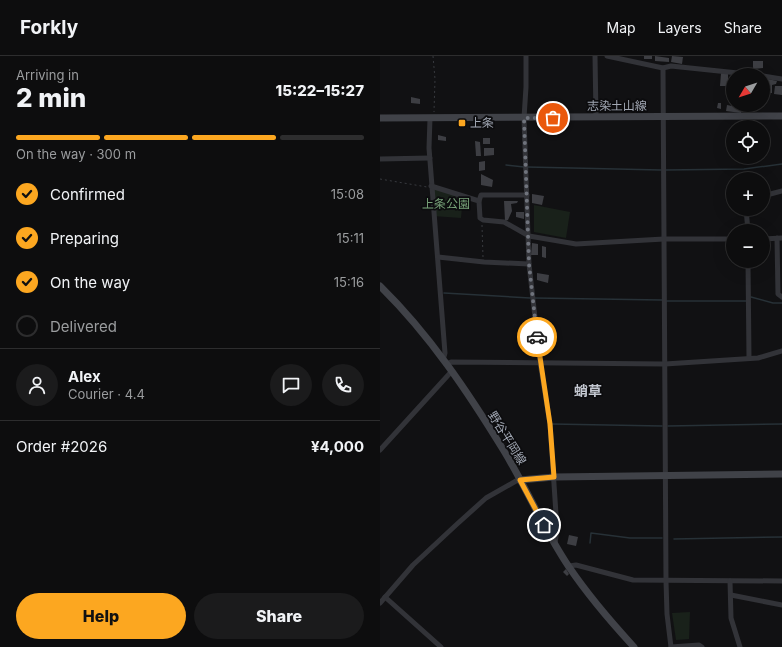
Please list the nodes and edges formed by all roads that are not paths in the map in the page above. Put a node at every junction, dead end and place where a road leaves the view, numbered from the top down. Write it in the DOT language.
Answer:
graph roads {
  1 [pos="526,56"];
  2 [pos="595,56"];
  3 [pos="607,56"];
  4 [pos="663,68"];
  5 [pos="726,72"];
  6 [pos="770,77"];
  7 [pos="782,79"];
  8 [pos="782,116"];
  9 [pos="663,117"];
  10 [pos="380,118"];
  11 [pos="431,118"];
  12 [pos="524,118"];
  13 [pos="596,118"];
  14 [pos="430,158"];
  15 [pos="380,159"];
  16 [pos="431,186"];
  17 [pos="782,191"];
  18 [pos="770,194"];
  19 [pos="527,195"];
  20 [pos="479,201"];
  21 [pos="529,236"];
  22 [pos="780,238"];
  23 [pos="664,239"];
  24 [pos="726,239"];
  25 [pos="770,239"];
  26 [pos="438,257"];
  27 [pos="529,264"];
  28 [pos="748,268"];
  29 [pos="380,286"];
  30 [pos="782,297"];
  31 [pos="782,351"];
  32 [pos="749,358"];
  33 [pos="444,362"];
  34 [pos="540,362"];
  35 [pos="665,364"];
  36 [pos="451,372"];
  37 [pos="380,450"];
  38 [pos="782,474"];
  39 [pos="666,476"];
  40 [pos="554,477"];
  41 [pos="520,480"];
  42 [pos="555,544"];
  43 [pos="569,566"];
  44 [pos="666,581"];
  45 [pos="730,581"];
  46 [pos="782,581"];
  47 [pos="731,595"];
  48 [pos="385,597"];
  49 [pos="380,603"];
  50 [pos="782,605"];
  51 [pos="441,647"];
  52 [pos="634,647"];
  53 [pos="671,647"];
  54 [pos="702,647"];
  55 [pos="740,647"];
  1 -- 12 [label="street"];
  2 -- 13 [label="street"];
  3 -- 4 [label="street"];
  4 -- 5 [label="street"];
  4 -- 9 [label="street"];
  6 -- 7 [label="street"];
  8 -- 9 [label="main road, 志染土山線"];
  9 -- 13 [label="main road, 志染土山線"];
  9 -- 23 [label="street"];
  10 -- 11 [label="main road, 志染土山線"];
  11 -- 12 [label="main road, 志染土山線"];
  11 -- 14 [label="street"];
  12 -- 13 [label="main road, 志染土山線"];
  12 -- 19 [label="street"];
  14 -- 15 [label="street"];
  14 -- 16 [label="street"];
  16 -- 20 [label="street"];
  16 -- 26 [label="street"];
  17 -- 18 [label="street"];
  19 -- 20 [label="street"];
  19 -- 21 [label="street"];
  20 -- 21 [label="street"];
  21 -- 23 [label="street"];
  21 -- 27 [label="street"];
  22 -- 25 [label="street"];
  22 -- 30 [label="street"];
  23 -- 24 [label="street"];
  23 -- 35 [label="street"];
  26 -- 27 [label="street"];
  26 -- 33 [label="street"];
  27 -- 34 [label="street"];
  28 -- 32 [label="street"];
  29 -- 33 [label="main road, 野谷平岡線"];
  31 -- 32 [label="street"];
  32 -- 35 [label="street"];
  33 -- 34 [label="street"];
  33 -- 36 [label="main road, 野谷平岡線"];
  34 -- 35 [label="street"];
  34 -- 40 [label="street"];
  35 -- 39 [label="street"];
  36 -- 37 [label="street"];
  36 -- 41 [label="main road, 野谷平岡線"];
  38 -- 39 [label="main road"];
  39 -- 40 [label="main road"];
  39 -- 44 [label="street"];
  40 -- 41 [label="main road"];
  40 -- 42 [label="street"];
  41 -- 42 [label="main road, 野谷平岡線"];
  41 -- 48 [label="street"];
  42 -- 43 [label="main road, 野谷平岡線"];
  43 -- 44 [label="street"];
  43 -- 52 [label="main road, 野谷平岡線"];
  44 -- 45 [label="street"];
  44 -- 53 [label="street"];
  45 -- 46 [label="street"];
  45 -- 47 [label="street"];
  47 -- 50 [label="street"];
  47 -- 55 [label="street"];
  48 -- 49 [label="street"];
  48 -- 51 [label="street"];
  53 -- 54 [label="street"];
}
